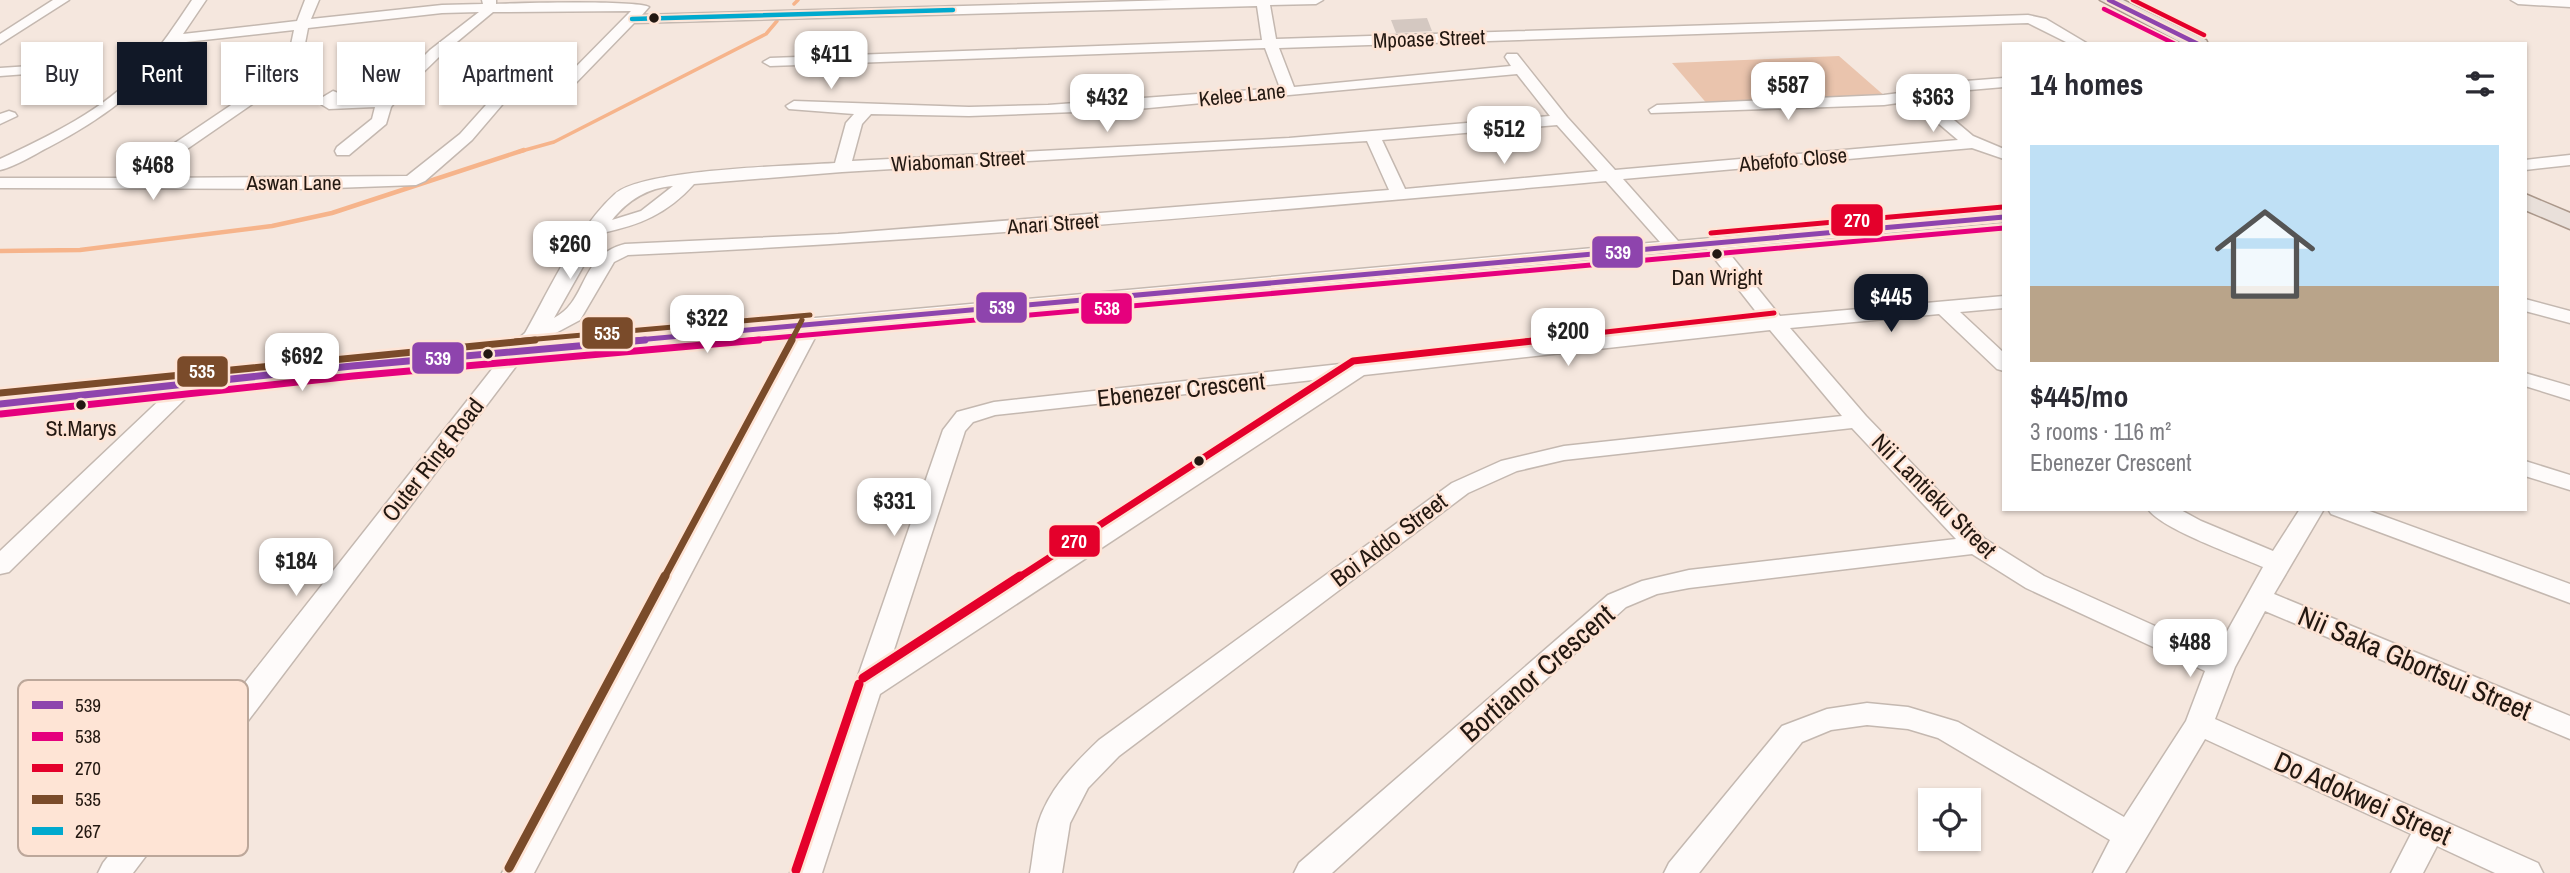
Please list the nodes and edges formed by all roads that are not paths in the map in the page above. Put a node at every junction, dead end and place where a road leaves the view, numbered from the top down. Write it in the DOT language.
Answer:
graph roads {
  1 [pos="62,0"];
  2 [pos="199,0"];
  3 [pos="312,0"];
  4 [pos="820,0"];
  5 [pos="1316,0"];
  6 [pos="2109,0"];
  7 [pos="2518,0"];
  8 [pos="1263,1"];
  9 [pos="490,3"];
  10 [pos="583,3"];
  11 [pos="2570,3"];
  12 [pos="956,5"];
  13 [pos="812,15"];
  14 [pos="632,19"];
  15 [pos="23,24"];
  16 [pos="302,25"];
  17 [pos="0,31"];
  18 [pos="1496,37"];
  19 [pos="172,39"];
  20 [pos="0,40"];
  21 [pos="2077,42"];
  22 [pos="2195,42"];
  23 [pos="1270,44"];
  24 [pos="770,62"];
  25 [pos="425,63"];
  26 [pos="1521,69"];
  27 [pos="21,71"];
  28 [pos="0,72"];
  29 [pos="577,74"];
  30 [pos="2002,82"];
  31 [pos="1288,90"];
  32 [pos="333,96"];
  33 [pos="1915,96"];
  34 [pos="337,104"];
  35 [pos="384,105"];
  36 [pos="494,105"];
  37 [pos="794,106"];
  38 [pos="1657,110"];
  39 [pos="865,111"];
  40 [pos="1561,120"];
  41 [pos="1373,137"];
  42 [pos="1974,143"];
  43 [pos="344,151"];
  44 [pos="2002,154"];
  45 [pos="2570,159"];
  46 [pos="0,165"];
  47 [pos="2527,165"];
  48 [pos="842,167"];
  49 [pos="1612,176"];
  50 [pos="689,179"];
  51 [pos="0,183"];
  52 [pos="127,183"];
  53 [pos="648,185"];
  54 [pos="1399,194"];
  55 [pos="2527,202"];
  56 [pos="2002,217"];
  57 [pos="2570,222"];
  58 [pos="595,229"];
  59 [pos="1712,243"];
  60 [pos="1673,246"];
  61 [pos="2002,302"];
  62 [pos="2527,306"];
  63 [pos="1944,308"];
  64 [pos="2570,317"];
  65 [pos="1774,323"];
  66 [pos="811,325"];
  67 [pos="525,344"];
  68 [pos="2002,363"];
  69 [pos="1357,371"];
  70 [pos="2527,380"];
  71 [pos="189,383"];
  72 [pos="2570,393"];
  73 [pos="0,404"];
  74 [pos="1858,421"];
  75 [pos="2527,469"];
  76 [pos="2570,483"];
  77 [pos="2164,511"];
  78 [pos="2311,511"];
  79 [pos="2345,511"];
  80 [pos="1976,545"];
  81 [pos="2278,563"];
  82 [pos="0,566"];
  83 [pos="2570,594"];
  84 [pos="2259,598"];
  85 [pos="2221,667"];
  86 [pos="869,687"];
  87 [pos="248,701"];
  88 [pos="2199,724"];
  89 [pos="2570,728"];
  90 [pos="2430,828"];
  91 [pos="2129,835"];
  92 [pos="127,856"];
  93 [pos="114,873"];
  94 [pos="518,873"];
  95 [pos="806,873"];
  96 [pos="1046,873"];
  97 [pos="1310,873"];
  98 [pos="1680,873"];
  99 [pos="2109,873"];
  100 [pos="2407,873"];
  101 [pos="2527,873"];
  1 -- 15 [label="street"];
  2 -- 19 [label="street"];
  3 -- 16 [label="street"];
  4 -- 13 [label="street"];
  5 -- 8 [label="street"];
  6 -- 22 [label="main road"];
  7 -- 11 [label="street"];
  8 -- 12 [label="street"];
  8 -- 23 [label="street"];
  9 -- 10 [label="street"];
  9 -- 16 [label="street"];
  9 -- 25 [label="street"];
  10 -- 14 [label="street"];
  12 -- 13 [label="street"];
  13 -- 14 [label="street"];
  14 -- 29 [label="street"];
  15 -- 17 [label="street"];
  15 -- 20 [label="street"];
  16 -- 19 [label="street"];
  16 -- 52 [label="street"];
  18 -- 21 [label="street, Mpoase Street"];
  18 -- 23 [label="street, Mpoase Street"];
  18 -- 26 [label="street"];
  19 -- 46 [label="street"];
  23 -- 24 [label="street, Mpoase Street"];
  23 -- 31 [label="street"];
  26 -- 31 [label="street, Kelee Lane"];
  26 -- 40 [label="street"];
  27 -- 28 [label="street"];
  30 -- 33 [label="street"];
  31 -- 39 [label="street, Kelee Lane"];
  32 -- 34 [label="street"];
  33 -- 38 [label="street"];
  33 -- 42 [label="street"];
  35 -- 43 [label="street"];
  36 -- 52 [label="street, Aswan Lane"];
  37 -- 39 [label="street, Kelee Lane"];
  39 -- 48 [label="street"];
  40 -- 41 [label="street, Wiaboman Street"];
  40 -- 49 [label="street"];
  41 -- 48 [label="street, Wiaboman Street"];
  41 -- 54 [label="street"];
  42 -- 44 [label="street"];
  42 -- 49 [label="street, Abefofo Close"];
  45 -- 47 [label="street"];
  48 -- 50 [label="street, Wiaboman Street"];
  49 -- 54 [label="street, Anari Street"];
  49 -- 60 [label="street"];
  50 -- 53 [label="street, Wiaboman Street"];
  50 -- 58 [label="street"];
  51 -- 52 [label="street, Aswan Lane"];
  53 -- 58 [label="street, Outer Ring Road"];
  54 -- 67 [label="street, Anari Street"];
  55 -- 57 [label="main road"];
  56 -- 59 [label="street"];
  58 -- 67 [label="street, Outer Ring Road"];
  59 -- 60 [label="street"];
  59 -- 65 [label="street, Nii Lantieku Street"];
  60 -- 66 [label="street"];
  61 -- 63 [label="street, Ebenezer Crescent"];
  62 -- 64 [label="street"];
  63 -- 65 [label="street, Ebenezer Crescent"];
  63 -- 68 [label="street"];
  65 -- 69 [label="street, Ebenezer Crescent"];
  65 -- 74 [label="street, Nii Lantieku Street"];
  66 -- 67 [label="street"];
  66 -- 94 [label="street"];
  67 -- 71 [label="street"];
  67 -- 87 [label="street, Outer Ring Road"];
  69 -- 86 [label="street"];
  69 -- 86 [label="street, Ebenezer Crescent"];
  70 -- 72 [label="street"];
  71 -- 73 [label="street"];
  71 -- 82 [label="street"];
  74 -- 80 [label="street, Nii Lantieku Street"];
  74 -- 96 [label="street, Boi Addo Street"];
  75 -- 76 [label="street"];
  77 -- 81 [label="street"];
  78 -- 81 [label="street"];
  79 -- 83 [label="street"];
  80 -- 85 [label="street, Nii Lantieku Street"];
  80 -- 97 [label="street, Bortianor Crescent"];
  81 -- 84 [label="street"];
  84 -- 85 [label="street"];
  84 -- 89 [label="street, Nii Saka Gbortsui Street"];
  85 -- 88 [label="street"];
  86 -- 95 [label="street, Ebenezer Crescent"];
  88 -- 90 [label="street, Do Adokwei Street"];
  88 -- 91 [label="street"];
  90 -- 100 [label="street"];
  90 -- 101 [label="street, Do Adokwei Street"];
  91 -- 98 [label="street"];
  91 -- 99 [label="street"];
  92 -- 93 [label="street, Outer Ring Road"];
}
